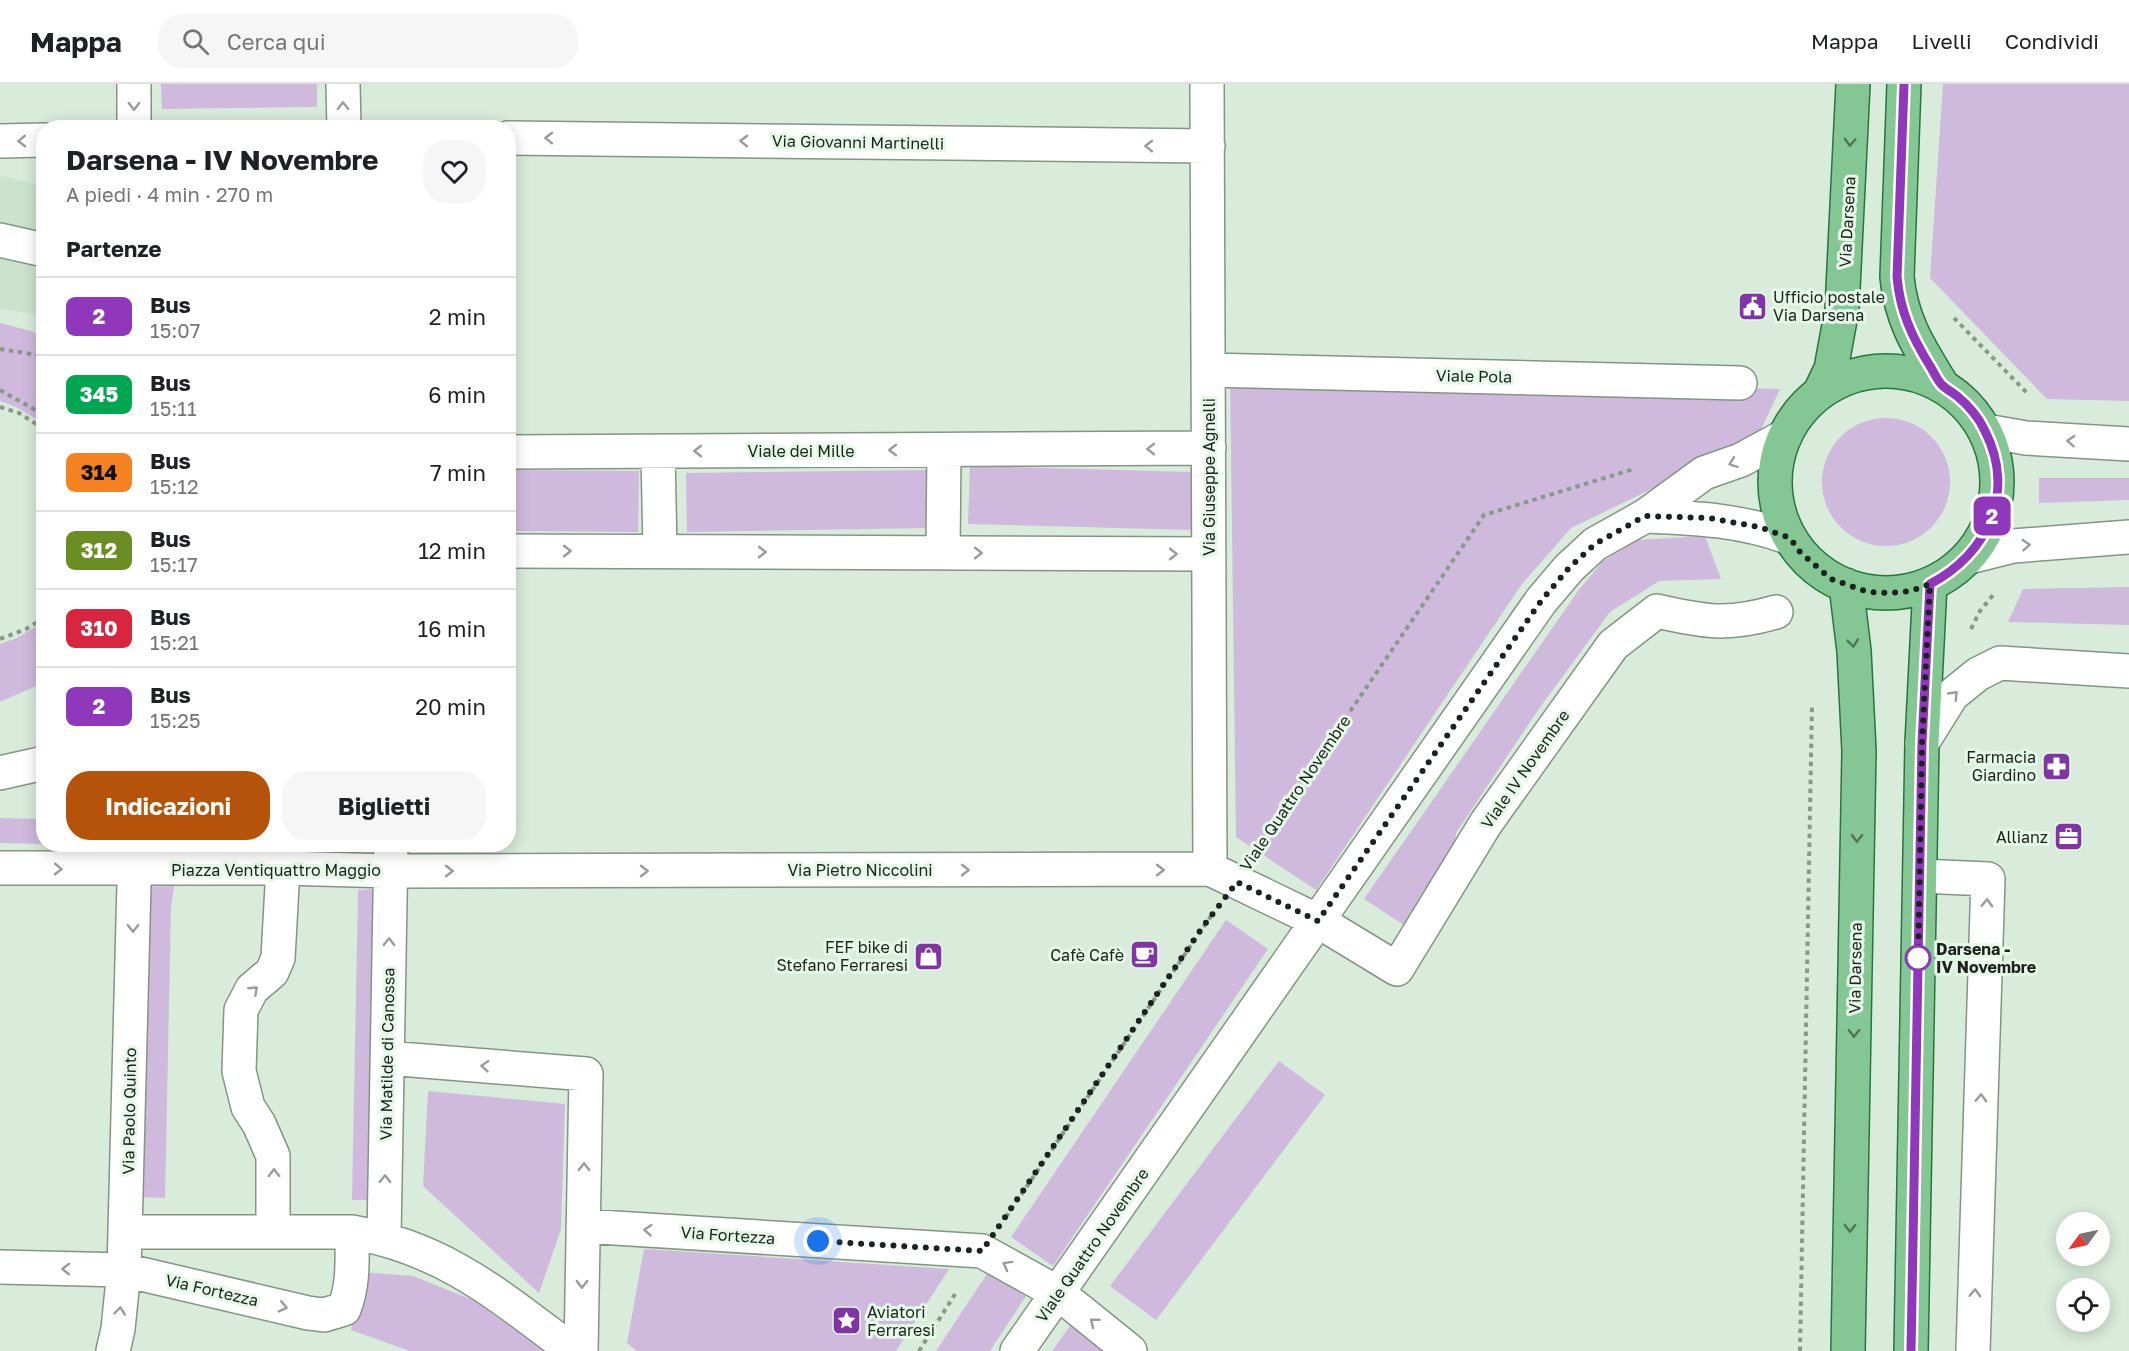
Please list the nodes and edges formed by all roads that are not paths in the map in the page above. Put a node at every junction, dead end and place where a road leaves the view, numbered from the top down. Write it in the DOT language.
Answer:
graph roads {
  1 [pos="134,84"];
  2 [pos="343,84"];
  3 [pos="1207,84"];
  4 [pos="1853,84"];
  5 [pos="1904,84"];
  6 [pos="134,120"];
  7 [pos="344,120"];
  8 [pos="516,138"];
  9 [pos="36,140"];
  10 [pos="0,141"];
  11 [pos="1208,146"];
  12 [pos="0,240"];
  13 [pos="36,248"];
  14 [pos="1209,370"];
  15 [pos="1740,383"];
  16 [pos="1942,385"];
  17 [pos="1820,392"];
  18 [pos="1986,431"];
  19 [pos="1785,436"];
  20 [pos="2129,444"];
  21 [pos="1209,448"];
  22 [pos="944,450"];
  23 [pos="516,452"];
  24 [pos="658,452"];
  25 [pos="1645,516"];
  26 [pos="2129,537"];
  27 [pos="1790,538"];
  28 [pos="516,551"];
  29 [pos="660,552"];
  30 [pos="943,553"];
  31 [pos="1209,554"];
  32 [pos="1969,557"];
  33 [pos="1930,584"];
  34 [pos="1846,585"];
  35 [pos="1776,612"];
  36 [pos="2129,671"];
  37 [pos="1922,743"];
  38 [pos="36,766"];
  39 [pos="0,773"];
  40 [pos="135,857"];
  41 [pos="391,858"];
  42 [pos="0,868"];
  43 [pos="283,868"];
  44 [pos="1223,876"];
  45 [pos="1920,876"];
  46 [pos="1318,921"];
  47 [pos="387,1058"];
  48 [pos="584,1226"];
  49 [pos="126,1232"];
  50 [pos="273,1232"];
  51 [pos="352,1232"];
  52 [pos="384,1238"];
  53 [pos="0,1267"];
  54 [pos="124,1270"];
  55 [pos="1058,1293"];
  56 [pos="1917,1342"];
  57 [pos="113,1351"];
  58 [pos="573,1351"];
  59 [pos="581,1351"];
  60 [pos="1017,1351"];
  61 [pos="1130,1351"];
  62 [pos="1848,1351"];
  63 [pos="1973,1351"];
  1 -- 6 [label="street, one-way"];
  7 -- 2 [label="street, one-way"];
  3 -- 11 [label="street, Via Giuseppe Agnelli"];
  4 -- 17 [label="main road, Via Darsena, one-way"];
  5 -- 16 [label="main road, Via Darsena"];
  11 -- 8 [label="street, Via Giovanni Martinelli, one-way"];
  9 -- 10 [label="street, one-way"];
  11 -- 14 [label="street, Via Giuseppe Agnelli"];
  12 -- 13 [label="street"];
  14 -- 15 [label="street, Viale Pola"];
  14 -- 21 [label="street, Via Giuseppe Agnelli"];
  16 -- 17 [label="main road, Via Darsena"];
  16 -- 18 [label="main road, Via Darsena"];
  17 -- 19 [label="main road, Via Darsena"];
  20 -- 18 [label="street, one-way"];
  18 -- 32 [label="main road, Via Darsena"];
  19 -- 25 [label="street, Viale Quattro Novembre, one-way"];
  19 -- 27 [label="main road, Via Darsena"];
  21 -- 22 [label="street, Viale dei Mille, one-way"];
  21 -- 31 [label="street, Via Giuseppe Agnelli"];
  22 -- 24 [label="street, Viale dei Mille, one-way"];
  22 -- 30 [label="street"];
  23 -- 24 [label="street, Viale dei Mille"];
  24 -- 29 [label="street"];
  25 -- 27 [label="street"];
  25 -- 46 [label="street, Viale Quattro Novembre"];
  32 -- 26 [label="street, one-way"];
  27 -- 34 [label="main road, Via Darsena"];
  28 -- 29 [label="street, one-way"];
  29 -- 30 [label="street, one-way"];
  30 -- 31 [label="street, one-way"];
  31 -- 44 [label="street, Via Giuseppe Agnelli"];
  32 -- 33 [label="main road, Via Darsena"];
  33 -- 34 [label="main road, Via Darsena"];
  33 -- 37 [label="main road"];
  34 -- 62 [label="main road, Via Darsena, one-way"];
  35 -- 46 [label="street, Viale IV Novembre"];
  37 -- 36 [label="street, one-way"];
  37 -- 45 [label="main road"];
  38 -- 39 [label="street"];
  42 -- 40 [label="street, Piazza Ventiquattro Maggio, one-way"];
  40 -- 43 [label="street, Piazza Ventiquattro Maggio"];
  40 -- 49 [label="street, Via Paolo Quinto, one-way"];
  41 -- 43 [label="street, Piazza Ventiquattro Maggio"];
  41 -- 44 [label="street, Via Pietro Niccolini, one-way"];
  47 -- 41 [label="street, Via Matilde di Canossa, one-way"];
  50 -- 43 [label="street, one-way"];
  44 -- 46 [label="street, Via Pietro Niccolini"];
  45 -- 56 [label="main road"];
  63 -- 45 [label="street, one-way"];
  46 -- 55 [label="street, Viale Quattro Novembre"];
  48 -- 47 [label="street, one-way"];
  52 -- 47 [label="street, Via Matilde di Canossa, one-way"];
  55 -- 48 [label="street, Via Fortezza, one-way"];
  48 -- 59 [label="street, one-way"];
  49 -- 50 [label="street"];
  49 -- 54 [label="street, Via Paolo Quinto"];
  50 -- 51 [label="street"];
  51 -- 52 [label="street"];
  54 -- 51 [label="street, Via Fortezza, one-way"];
  52 -- 58 [label="street"];
  54 -- 53 [label="street, Via Fortezza, one-way"];
  57 -- 54 [label="street, Via Paolo Quinto, one-way"];
  55 -- 60 [label="street, Viale Quattro Novembre"];
  61 -- 55 [label="street, Via Fortezza, one-way"];
}
